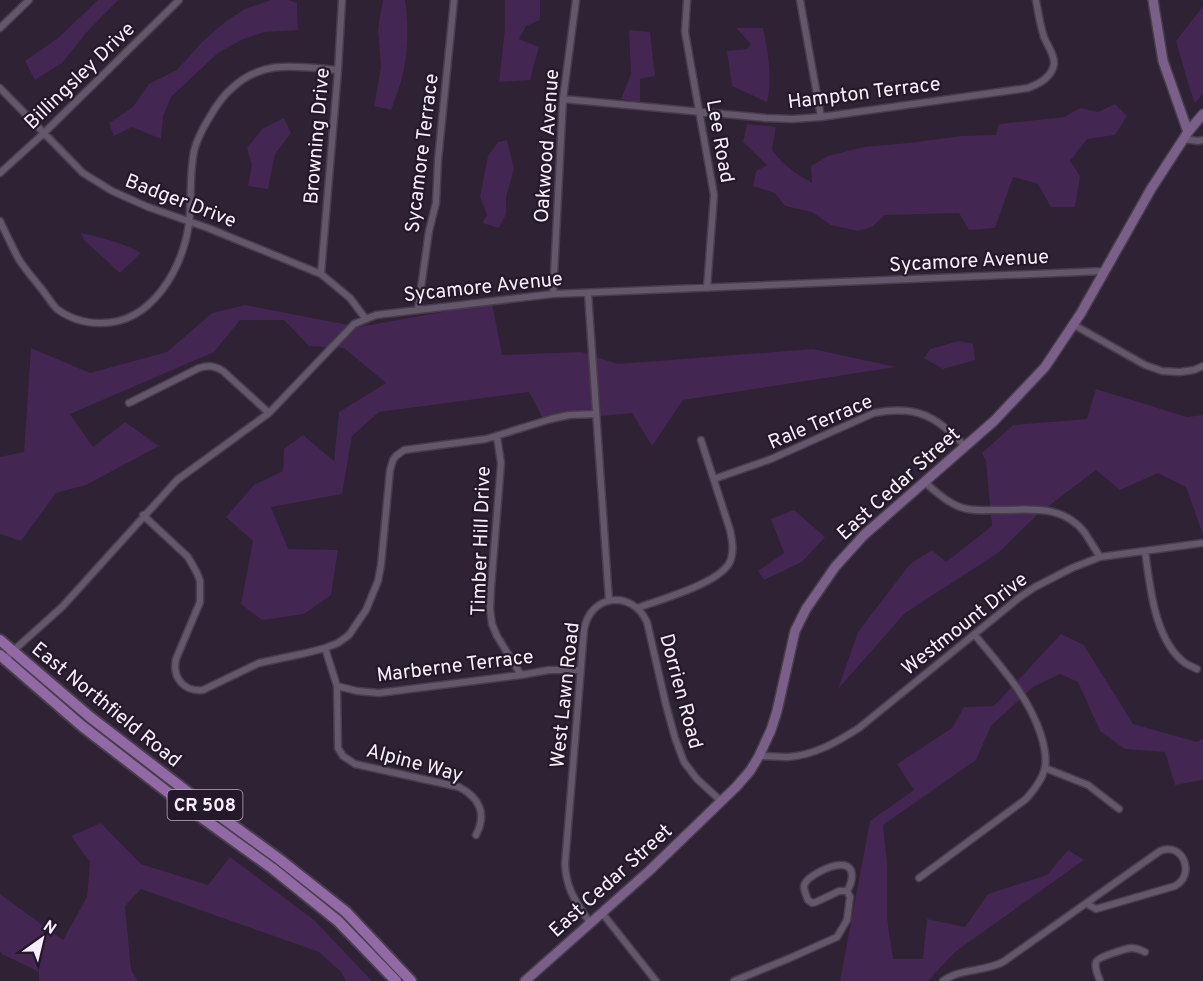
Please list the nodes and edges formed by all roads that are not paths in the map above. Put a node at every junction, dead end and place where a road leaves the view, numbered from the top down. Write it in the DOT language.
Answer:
graph roads {
  1 [pos="29,0"];
  2 [pos="179,0"];
  3 [pos="342,0"];
  4 [pos="454,0"];
  5 [pos="576,0"];
  6 [pos="687,0"];
  7 [pos="800,0"];
  8 [pos="1036,0"];
  9 [pos="1153,0"];
  10 [pos="0,28"];
  11 [pos="338,70"];
  12 [pos="0,87"];
  13 [pos="563,99"];
  14 [pos="699,112"];
  15 [pos="1203,114"];
  16 [pos="821,117"];
  17 [pos="44,134"];
  18 [pos="1185,135"];
  19 [pos="1203,140"];
  20 [pos="0,172"];
  21 [pos="0,222"];
  22 [pos="189,222"];
  23 [pos="1104,271"];
  24 [pos="321,274"];
  25 [pos="707,288"];
  26 [pos="588,293"];
  27 [pos="554,294"];
  28 [pos="418,309"];
  29 [pos="365,318"];
  30 [pos="1074,325"];
  31 [pos="1203,366"];
  32 [pos="129,403"];
  33 [pos="269,413"];
  34 [pos="596,414"];
  35 [pos="497,436"];
  36 [pos="701,440"];
  37 [pos="965,446"];
  38 [pos="714,479"];
  39 [pos="924,482"];
  40 [pos="143,515"];
  41 [pos="1203,543"];
  42 [pos="1145,551"];
  43 [pos="1100,557"];
  44 [pos="609,601"];
  45 [pos="637,608"];
  46 [pos="974,634"];
  47 [pos="0,640"];
  48 [pos="325,648"];
  49 [pos="13,651"];
  50 [pos="2,657"];
  51 [pos="1197,669"];
  52 [pos="580,670"];
  53 [pos="521,675"];
  54 [pos="337,686"];
  55 [pos="90,717"];
  56 [pos="82,726"];
  57 [pos="759,756"];
  58 [pos="1045,768"];
  59 [pos="168,777"];
  60 [pos="162,788"];
  61 [pos="721,801"];
  62 [pos="1119,809"];
  63 [pos="476,835"];
  64 [pos="250,838"];
  65 [pos="243,847"];
  66 [pos="919,878"];
  67 [pos="847,891"];
  68 [pos="325,903"];
  69 [pos="1087,904"];
  70 [pos="602,913"];
  71 [pos="590,923"];
  72 [pos="1145,952"];
  73 [pos="396,981"];
  74 [pos="411,981"];
  75 [pos="525,981"];
  76 [pos="656,981"];
  77 [pos="734,981"];
  78 [pos="944,981"];
  79 [pos="1100,981"];
  1 -- 10 [label="street"];
  2 -- 17 [label="street, Billingsley Drive"];
  3 -- 11 [label="street, Browning Drive"];
  4 -- 28 [label="street, Sycamore Terrace"];
  5 -- 13 [label="street, Oakwood Avenue"];
  6 -- 14 [label="street, Lee Road"];
  7 -- 16 [label="street"];
  8 -- 16 [label="street, Hampton Terrace"];
  9 -- 18 [label="main road"];
  11 -- 22 [label="street"];
  11 -- 24 [label="street, Browning Drive"];
  12 -- 17 [label="street, Badger Drive"];
  13 -- 14 [label="street, Hampton Terrace"];
  13 -- 27 [label="street, Oakwood Avenue"];
  14 -- 16 [label="street, Hampton Terrace"];
  14 -- 25 [label="street, Lee Road"];
  15 -- 18 [label="main road, East Cedar Street"];
  17 -- 20 [label="street, Billingsley Drive"];
  17 -- 22 [label="street, Badger Drive"];
  18 -- 19 [label="street"];
  18 -- 23 [label="main road, East Cedar Street"];
  21 -- 22 [label="street"];
  22 -- 24 [label="street, Badger Drive"];
  23 -- 25 [label="street, Sycamore Avenue"];
  23 -- 30 [label="main road, East Cedar Street"];
  24 -- 29 [label="street, Badger Drive"];
  25 -- 26 [label="street, Sycamore Avenue"];
  26 -- 27 [label="street, Sycamore Avenue"];
  26 -- 34 [label="street"];
  27 -- 28 [label="street, Sycamore Avenue"];
  28 -- 29 [label="street, Sycamore Avenue"];
  29 -- 33 [label="street, Sycamore Avenue"];
  30 -- 31 [label="street"];
  30 -- 37 [label="main road, East Cedar Street"];
  32 -- 33 [label="street"];
  33 -- 40 [label="street, Sycamore Avenue"];
  34 -- 35 [label="street"];
  34 -- 44 [label="street"];
  35 -- 48 [label="street"];
  35 -- 53 [label="street, Timber Hill Drive"];
  36 -- 38 [label="street"];
  37 -- 38 [label="street, Rale Terrace"];
  37 -- 39 [label="main road, East Cedar Street"];
  38 -- 45 [label="street"];
  39 -- 43 [label="street"];
  39 -- 57 [label="main road, East Cedar Street"];
  40 -- 48 [label="street"];
  40 -- 49 [label="street, Sycamore Avenue"];
  41 -- 42 [label="street, Westmount Drive"];
  42 -- 43 [label="street, Westmount Drive"];
  42 -- 51 [label="street"];
  43 -- 46 [label="street, Westmount Drive"];
  44 -- 45 [label="street"];
  44 -- 52 [label="street, West Lawn Road"];
  45 -- 61 [label="street, Dorrien Road"];
  46 -- 57 [label="street, Westmount Drive"];
  46 -- 58 [label="street"];
  47 -- 49 [label="main road, East Northfield Road / CR 508"];
  48 -- 54 [label="street"];
  49 -- 50 [label="street, Sycamore Avenue"];
  49 -- 55 [label="main road, East Northfield Road / CR 508"];
  50 -- 56 [label="main road, East Northfield Road / CR 508"];
  52 -- 53 [label="street, Marberne Terrace"];
  52 -- 71 [label="street, West Lawn Road"];
  53 -- 54 [label="street, Marberne Terrace"];
  54 -- 63 [label="street, Alpine Way"];
  55 -- 56 [label="main road"];
  55 -- 59 [label="main road, East Northfield Road / CR 508"];
  56 -- 60 [label="main road, East Northfield Road / CR 508"];
  57 -- 61 [label="main road, East Cedar Street"];
  58 -- 62 [label="street"];
  58 -- 66 [label="street"];
  59 -- 60 [label="main road"];
  59 -- 64 [label="main road, East Northfield Road / CR 508"];
  60 -- 65 [label="main road, East Northfield Road / CR 508"];
  61 -- 70 [label="main road, East Cedar Street"];
  64 -- 65 [label="main road"];
  64 -- 68 [label="main road, East Northfield Road / CR 508"];
  65 -- 68 [label="main road, East Northfield Road / CR 508"];
  67 -- 67 [label="street"];
  67 -- 77 [label="street"];
  68 -- 73 [label="main road, East Northfield Road / CR 508"];
  68 -- 74 [label="main road, East Northfield Road / CR 508"];
  69 -- 69 [label="street"];
  69 -- 78 [label="street"];
  70 -- 71 [label="main road, East Cedar Street"];
  70 -- 76 [label="street"];
  71 -- 75 [label="main road, East Cedar Street"];
  72 -- 79 [label="street"];
}
